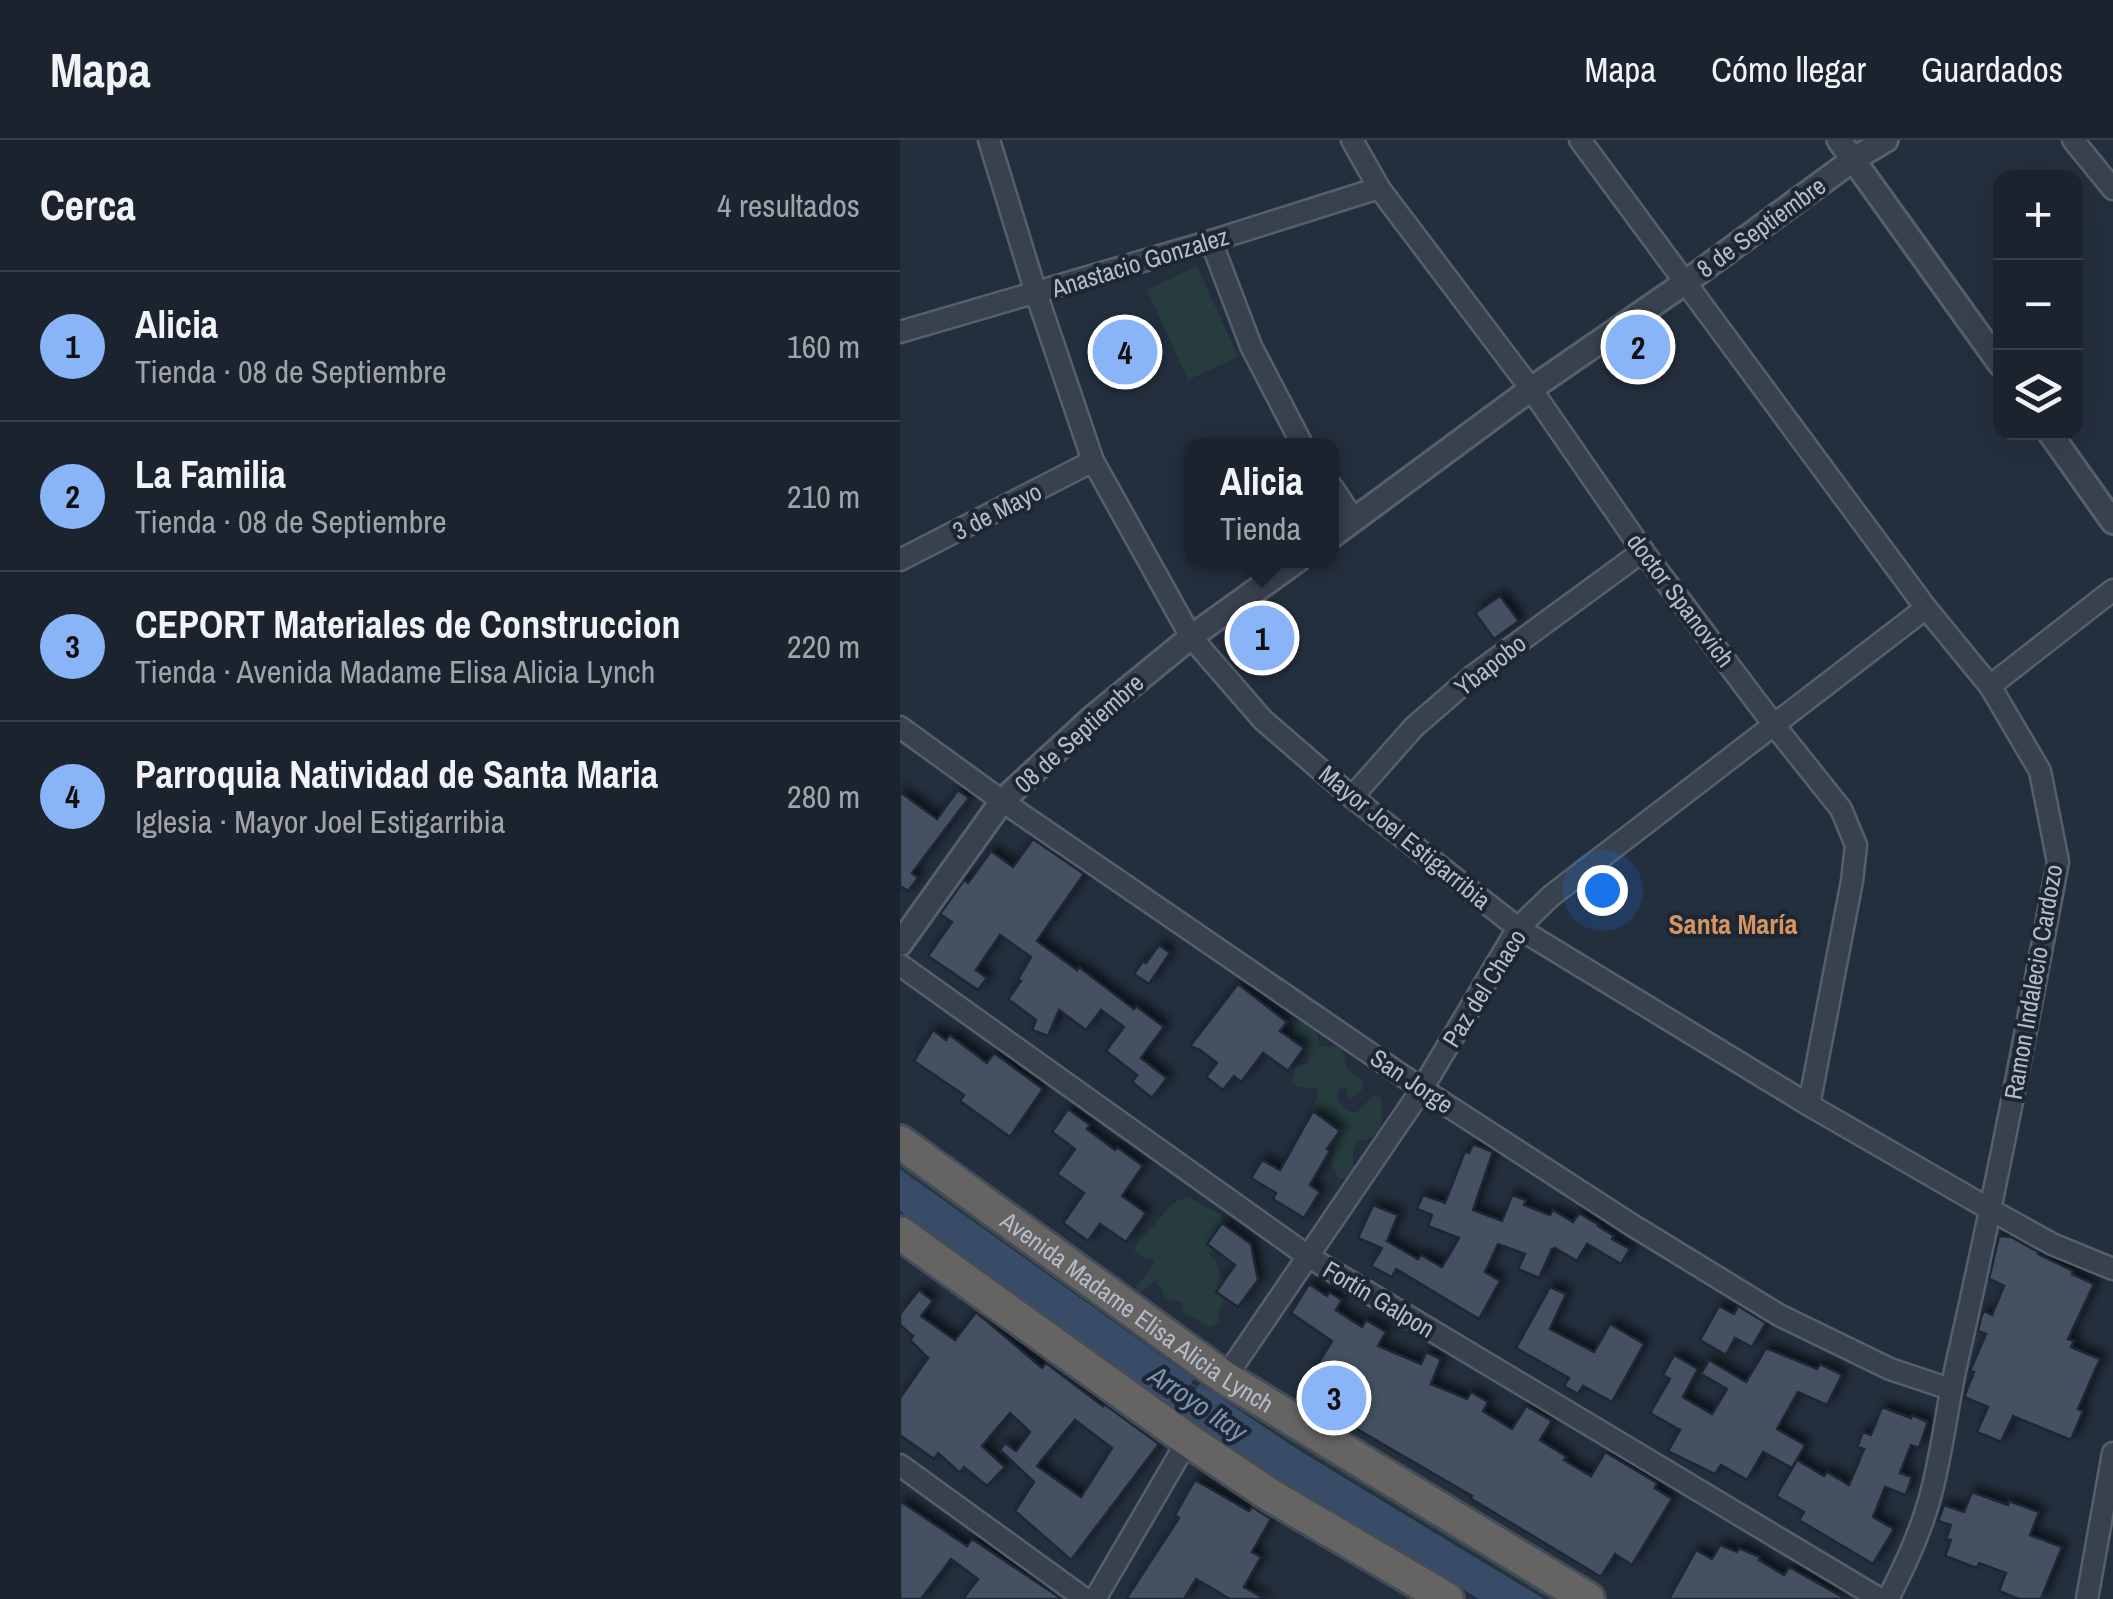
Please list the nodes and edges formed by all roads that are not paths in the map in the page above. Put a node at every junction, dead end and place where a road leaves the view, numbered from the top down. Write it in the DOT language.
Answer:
graph roads {
  1 [pos="990,140"];
  2 [pos="1352,140"];
  3 [pos="1580,140"];
  4 [pos="1886,140"];
  5 [pos="2073,140"];
  6 [pos="1846,149"];
  7 [pos="1380,188"];
  8 [pos="2113,189"];
  9 [pos="1211,241"];
  10 [pos="1686,282"];
  11 [pos="1036,293"];
  12 [pos="900,332"];
  13 [pos="1993,354"];
  14 [pos="1531,389"];
  15 [pos="1300,438"];
  16 [pos="2055,440"];
  17 [pos="1094,462"];
  18 [pos="1339,498"];
  19 [pos="1354,520"];
  20 [pos="2113,522"];
  21 [pos="1339,531"];
  22 [pos="1644,551"];
  23 [pos="900,560"];
  24 [pos="1287,568"];
  25 [pos="2113,590"];
  26 [pos="1926,608"];
  27 [pos="1191,637"];
  28 [pos="1990,686"];
  29 [pos="1774,724"];
  30 [pos="900,726"];
  31 [pos="1352,797"];
  32 [pos="1002,802"];
  33 [pos="1518,928"];
  34 [pos="900,944"];
  35 [pos="900,965"];
  36 [pos="1422,1089"];
  37 [pos="1809,1105"];
  38 [pos="900,1142"];
  39 [pos="1991,1210"];
  40 [pos="900,1233"];
  41 [pos="1309,1258"];
  42 [pos="2113,1270"];
  43 [pos="1210,1380"];
  44 [pos="1950,1389"];
  45 [pos="1188,1440"];
  46 [pos="2113,1453"];
  47 [pos="900,1466"];
  48 [pos="1085,1599"];
  49 [pos="1095,1599"];
  50 [pos="1447,1599"];
  51 [pos="1588,1599"];
  52 [pos="1884,1599"];
  53 [pos="2087,1599"];
  1 -- 11 [label="street, Mayor Joel Estigarribia"];
  2 -- 7 [label="street, doctor Spanovich"];
  3 -- 10 [label="street, Ramon Indalecio Cardozo"];
  4 -- 6 [label="street, 8 de Septiembre"];
  5 -- 8 [label="street"];
  6 -- 10 [label="street, 8 de Septiembre"];
  6 -- 13 [label="street"];
  7 -- 9 [label="street, Anastacio Gonzalez"];
  7 -- 14 [label="street, doctor Spanovich"];
  9 -- 11 [label="street, Anastacio Gonzalez"];
  9 -- 15 [label="street"];
  10 -- 14 [label="street"];
  10 -- 26 [label="street, Ramon Indalecio Cardozo"];
  11 -- 12 [label="street, Anastacio Gonzalez"];
  11 -- 17 [label="street, Mayor Joel Estigarribia"];
  14 -- 19 [label="street"];
  14 -- 22 [label="street, doctor Spanovich"];
  16 -- 20 [label="street"];
  17 -- 23 [label="street, 3 de Mayo"];
  17 -- 27 [label="street, Mayor Joel Estigarribia"];
  18 -- 19 [label="street"];
  19 -- 21 [label="street"];
  22 -- 29 [label="street, doctor Spanovich"];
  22 -- 31 [label="street, Ybapobo"];
  24 -- 27 [label="street, 08 de Septiembre"];
  25 -- 28 [label="street"];
  26 -- 28 [label="street, Ramon Indalecio Cardozo"];
  26 -- 29 [label="street, Paz del Chaco"];
  27 -- 31 [label="street, Mayor Joel Estigarribia"];
  27 -- 32 [label="street, 08 de Septiembre"];
  28 -- 39 [label="street, Ramon Indalecio Cardozo"];
  29 -- 33 [label="street, Paz del Chaco"];
  29 -- 37 [label="street, doctor Spanovich"];
  30 -- 32 [label="street, San Jorge"];
  31 -- 33 [label="street, Mayor Joel Estigarribia"];
  32 -- 34 [label="street, 08 de Septiembre"];
  32 -- 36 [label="street, San Jorge"];
  33 -- 36 [label="street, Paz del Chaco"];
  33 -- 37 [label="street, Mayor Joel Estigarribia"];
  35 -- 41 [label="street, Fortín Galpon"];
  36 -- 41 [label="street, Paz del Chaco"];
  36 -- 44 [label="street, San Jorge"];
  37 -- 39 [label="street, Mayor Joel Estigarribia"];
  38 -- 43 [label="highway, Avenida Madame Elisa Alicia Lynch"];
  39 -- 42 [label="street, Mayor Joel Estigarribia"];
  39 -- 44 [label="street, Ramon Indalecio Cardozo"];
  40 -- 45 [label="highway"];
  41 -- 43 [label="street, Paz del Chaco"];
  41 -- 52 [label="street, Fortín Galpon"];
  43 -- 51 [label="highway, Avenida Madame Elisa Alicia Lynch"];
  44 -- 52 [label="street, Ramon Indalecio Cardozo"];
  45 -- 49 [label="street"];
  45 -- 50 [label="highway"];
  46 -- 53 [label="street"];
  47 -- 48 [label="street"];
}
